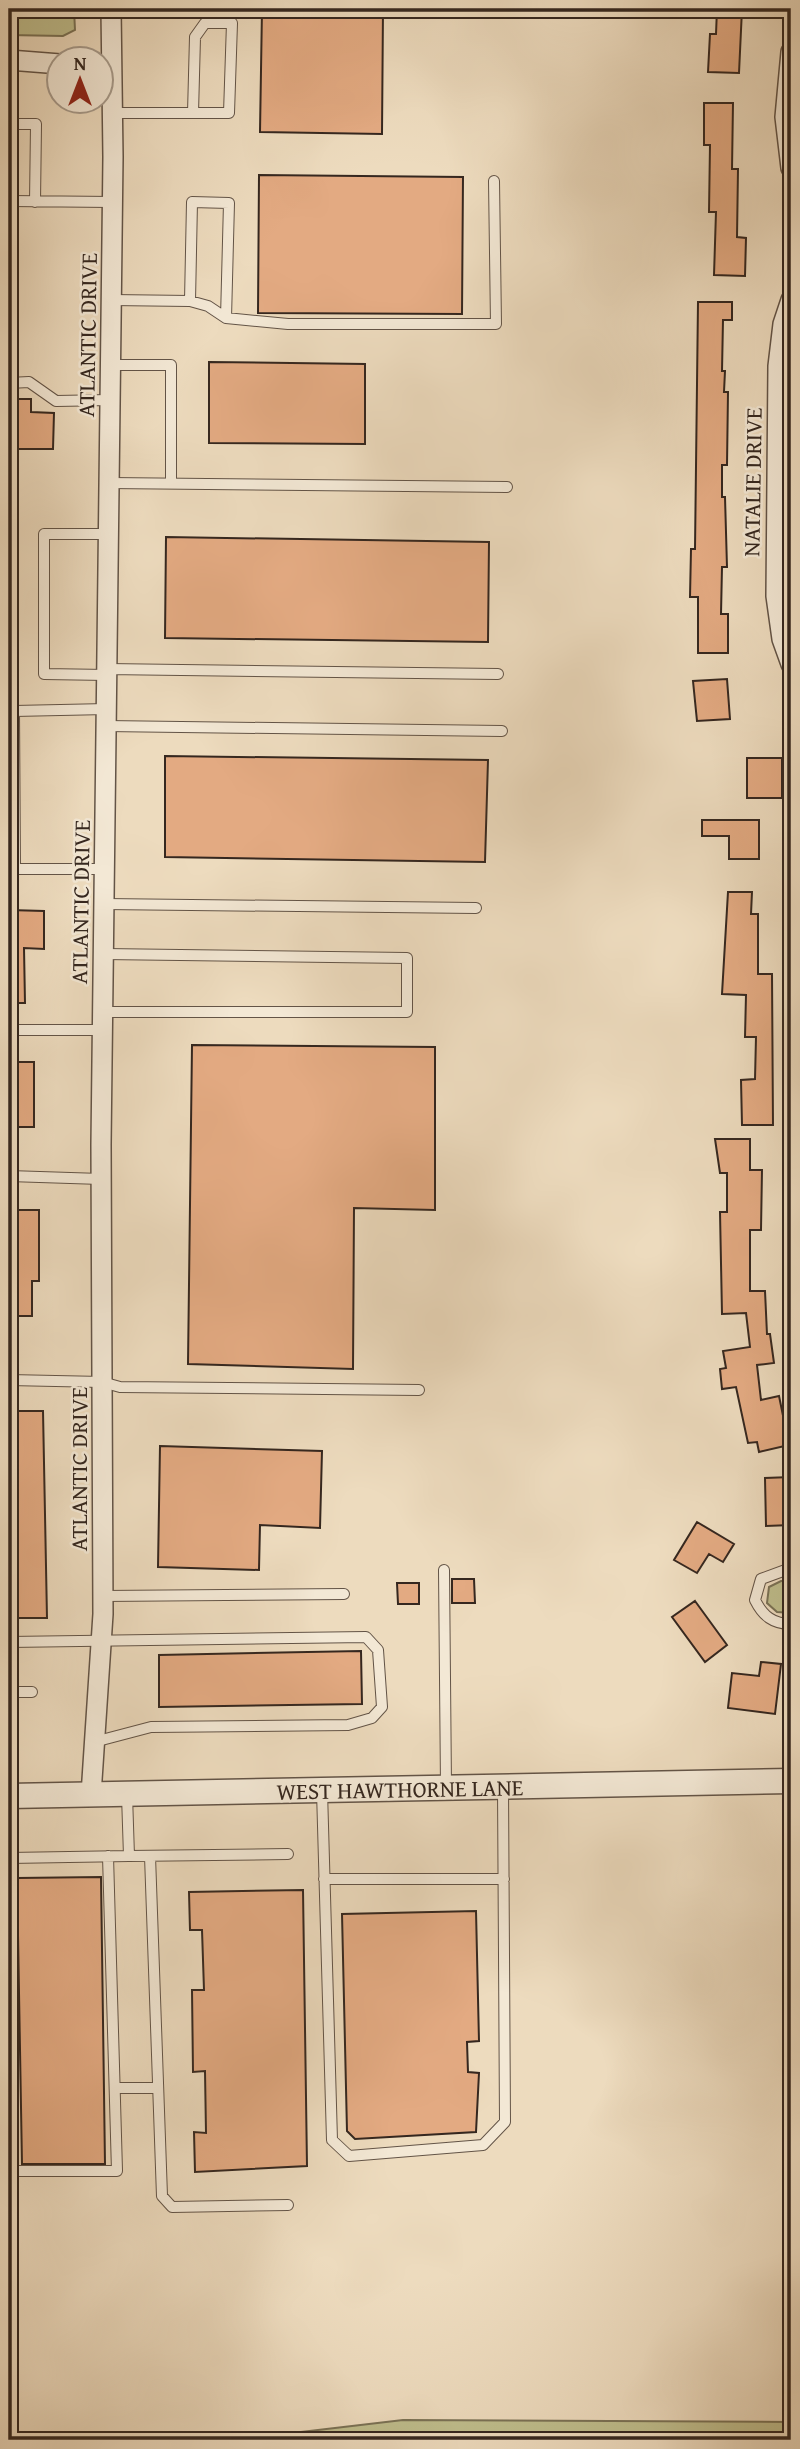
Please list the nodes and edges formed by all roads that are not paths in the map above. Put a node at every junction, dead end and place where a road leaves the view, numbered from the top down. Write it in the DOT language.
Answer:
graph roads {
  1 [pos="111,9"];
  2 [pos="108,46"];
  3 [pos="791,52"];
  4 [pos="9,60"];
  5 [pos="46,63"];
  6 [pos="116,113"];
  7 [pos="194,113"];
  8 [pos="113,116"];
  9 [pos="9,124"];
  10 [pos="791,167"];
  11 [pos="494,181"];
  12 [pos="9,201"];
  13 [pos="35,202"];
  14 [pos="113,202"];
  15 [pos="111,300"];
  16 [pos="190,300"];
  17 [pos="791,300"];
  18 [pos="226,318"];
  19 [pos="111,365"];
  20 [pos="9,383"];
  21 [pos="110,400"];
  22 [pos="784,444"];
  23 [pos="109,483"];
  24 [pos="171,484"];
  25 [pos="506,487"];
  26 [pos="109,534"];
  27 [pos="791,663"];
  28 [pos="107,672"];
  29 [pos="498,674"];
  30 [pos="107,718"];
  31 [pos="502,731"];
  32 [pos="105,869"];
  33 [pos="104,904"];
  34 [pos="475,908"];
  35 [pos="104,954"];
  36 [pos="103,1021"];
  37 [pos="9,1030"];
  38 [pos="9,1176"];
  39 [pos="102,1179"];
  40 [pos="9,1380"];
  41 [pos="102,1381"];
  42 [pos="419,1390"];
  43 [pos="791,1568"];
  44 [pos="444,1570"];
  45 [pos="344,1594"];
  46 [pos="103,1595"];
  47 [pos="791,1624"];
  48 [pos="101,1640"];
  49 [pos="9,1642"];
  50 [pos="9,1692"];
  51 [pos="32,1692"];
  52 [pos="94,1742"];
  53 [pos="791,1782"];
  54 [pos="503,1787"];
  55 [pos="446,1788"];
  56 [pos="321,1791"];
  57 [pos="127,1794"];
  58 [pos="91,1795"];
  59 [pos="9,1796"];
  60 [pos="288,1854"];
  61 [pos="108,1856"];
  62 [pos="129,1856"];
  63 [pos="150,1856"];
  64 [pos="9,1858"];
  65 [pos="324,1879"];
  66 [pos="504,1879"];
  67 [pos="116,2088"];
  68 [pos="158,2088"];
  69 [pos="9,2171"];
  70 [pos="288,2205"];
  1 -- 2 [label="street, ATLANTIC DRIVE"];
  3 -- 10 [label="street"];
  4 -- 5 [label="street"];
  6 -- 7 [label="lane"];
  7 -- 7 [label="lane"];
  8 -- 14 [label="street, ATLANTIC DRIVE"];
  9 -- 13 [label="lane"];
  11 -- 18 [label="lane"];
  12 -- 13 [label="lane"];
  13 -- 14 [label="lane"];
  14 -- 15 [label="street, ATLANTIC DRIVE"];
  15 -- 16 [label="lane"];
  15 -- 19 [label="street, ATLANTIC DRIVE"];
  16 -- 18 [label="lane"];
  16 -- 18 [label="lane"];
  17 -- 22 [label="street, NATALIE DRIVE"];
  19 -- 21 [label="street, ATLANTIC DRIVE"];
  19 -- 24 [label="lane"];
  20 -- 21 [label="lane"];
  21 -- 23 [label="street, ATLANTIC DRIVE"];
  22 -- 27 [label="street, NATALIE DRIVE"];
  23 -- 24 [label="lane"];
  23 -- 26 [label="street, ATLANTIC DRIVE"];
  24 -- 25 [label="lane"];
  26 -- 28 [label="street, ATLANTIC DRIVE"];
  26 -- 28 [label="lane"];
  28 -- 29 [label="lane"];
  28 -- 30 [label="street, ATLANTIC DRIVE"];
  30 -- 31 [label="lane"];
  30 -- 32 [label="street, ATLANTIC DRIVE"];
  30 -- 32 [label="lane"];
  32 -- 33 [label="street, ATLANTIC DRIVE"];
  33 -- 34 [label="lane"];
  33 -- 35 [label="street, ATLANTIC DRIVE"];
  35 -- 36 [label="street, ATLANTIC DRIVE"];
  35 -- 36 [label="lane"];
  36 -- 37 [label="lane"];
  36 -- 39 [label="street, ATLANTIC DRIVE"];
  38 -- 39 [label="lane"];
  39 -- 41 [label="street, ATLANTIC DRIVE"];
  40 -- 41 [label="lane"];
  41 -- 42 [label="lane"];
  41 -- 46 [label="street, ATLANTIC DRIVE"];
  43 -- 47 [label="lane"];
  44 -- 55 [label="lane"];
  45 -- 46 [label="lane"];
  46 -- 48 [label="street, ATLANTIC DRIVE"];
  48 -- 49 [label="lane"];
  48 -- 52 [label="street, ATLANTIC DRIVE"];
  48 -- 52 [label="lane"];
  50 -- 51 [label="lane"];
  52 -- 58 [label="street, ATLANTIC DRIVE"];
  53 -- 54 [label="street, WEST HAWTHORNE LANE"];
  54 -- 55 [label="street, WEST HAWTHORNE LANE"];
  54 -- 66 [label="lane"];
  55 -- 56 [label="street, WEST HAWTHORNE LANE"];
  56 -- 57 [label="street, WEST HAWTHORNE LANE"];
  56 -- 65 [label="lane"];
  57 -- 58 [label="street, WEST HAWTHORNE LANE"];
  57 -- 62 [label="lane"];
  58 -- 59 [label="street, WEST HAWTHORNE LANE"];
  60 -- 63 [label="lane"];
  61 -- 62 [label="lane"];
  61 -- 64 [label="lane"];
  61 -- 67 [label="lane"];
  62 -- 63 [label="lane"];
  63 -- 68 [label="lane"];
  65 -- 66 [label="lane"];
  65 -- 66 [label="lane"];
  67 -- 68 [label="lane"];
  67 -- 69 [label="lane"];
  68 -- 70 [label="lane"];
}
